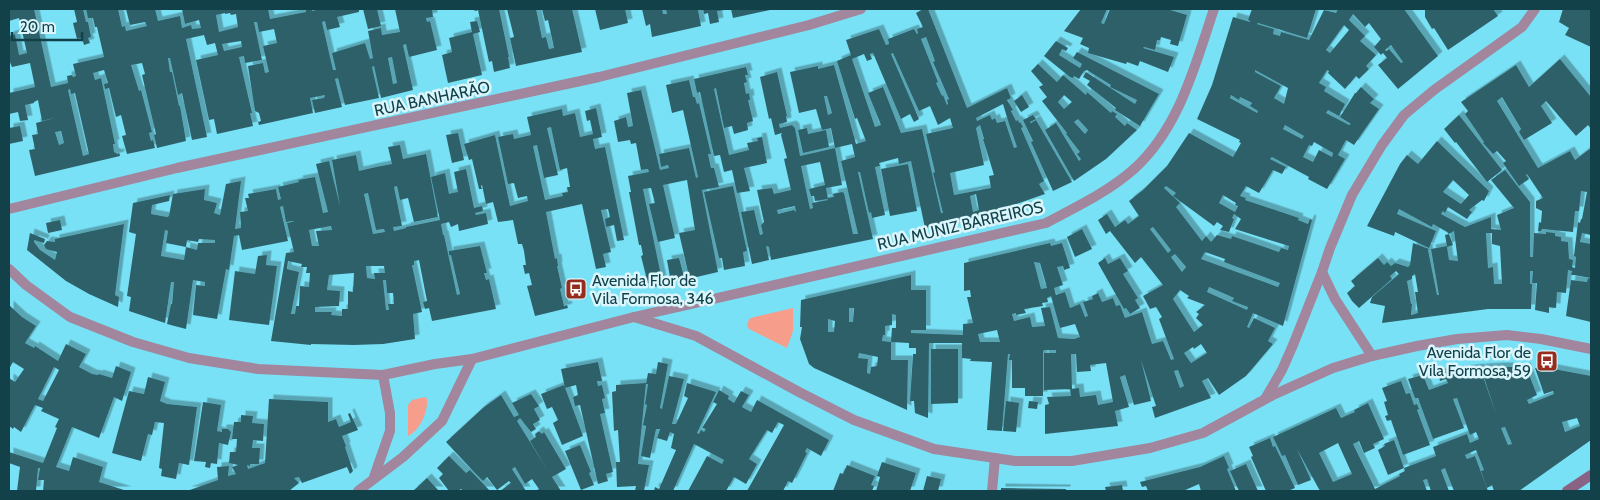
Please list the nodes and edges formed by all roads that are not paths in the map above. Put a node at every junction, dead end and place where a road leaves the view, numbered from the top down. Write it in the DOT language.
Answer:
graph roads {
  1 [pos="861,9"];
  2 [pos="1214,9"];
  3 [pos="1535,9"];
  4 [pos="9,209"];
  5 [pos="9,269"];
  6 [pos="1322,272"];
  7 [pos="634,317"];
  8 [pos="1591,349"];
  9 [pos="1372,356"];
  10 [pos="472,359"];
  11 [pos="383,375"];
  12 [pos="1265,399"];
  13 [pos="995,458"];
  14 [pos="1591,475"];
  15 [pos="373,478"];
  16 [pos="358,491"];
  17 [pos="992,491"];
  18 [pos="1567,491"];
  1 -- 4 [label="street, RUA BANHARÃO"];
  2 -- 7 [label="street, RUA MUNIZ BARREIROS"];
  3 -- 6 [label="street"];
  5 -- 11 [label="street, RUA MUNIZ BARREIROS"];
  6 -- 9 [label="street"];
  6 -- 12 [label="street"];
  7 -- 10 [label="street, RUA MUNIZ BARREIROS"];
  7 -- 13 [label="street"];
  8 -- 9 [label="street"];
  9 -- 12 [label="street"];
  10 -- 11 [label="street, RUA MUNIZ BARREIROS"];
  10 -- 15 [label="street"];
  11 -- 15 [label="street"];
  12 -- 13 [label="street"];
  13 -- 17 [label="street"];
  14 -- 18 [label="main road"];
  15 -- 16 [label="street"];
}
